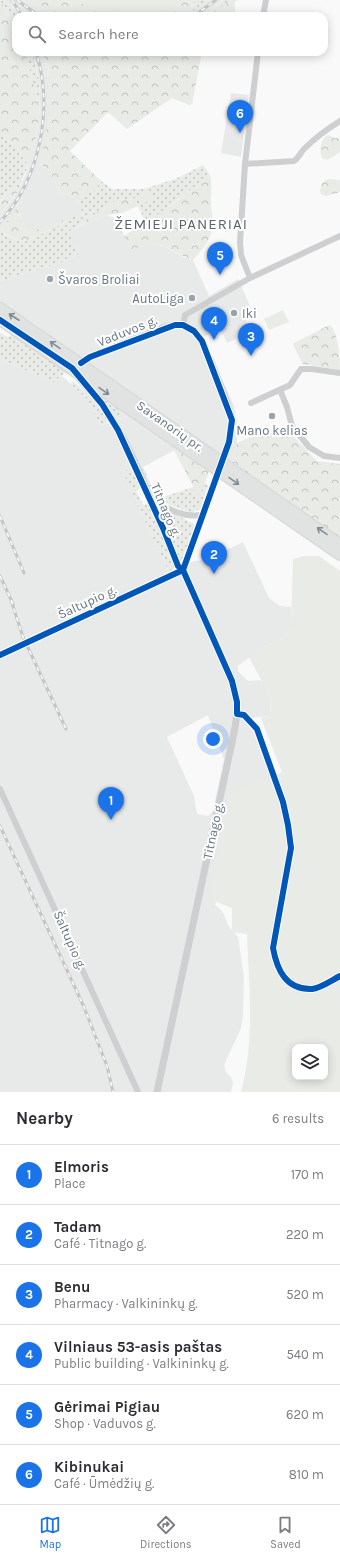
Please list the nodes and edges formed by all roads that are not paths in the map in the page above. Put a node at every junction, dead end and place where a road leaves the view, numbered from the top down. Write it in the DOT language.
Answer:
graph roads {
  1 [pos="266,0"];
  2 [pos="264,12"];
  3 [pos="258,56"];
  4 [pos="340,121"];
  5 [pos="245,164"];
  6 [pos="340,236"];
  7 [pos="250,278"];
  8 [pos="0,308"];
  9 [pos="0,320"];
  10 [pos="183,325"];
  11 [pos="76,366"];
  12 [pos="340,373"];
  13 [pos="280,390"];
  14 [pos="251,402"];
  15 [pos="224,458"];
  16 [pos="340,458"];
  17 [pos="217,474"];
  18 [pos="146,491"];
  19 [pos="204,514"];
  20 [pos="340,544"];
  21 [pos="340,555"];
  22 [pos="183,570"];
  23 [pos="0,655"];
  24 [pos="0,790"];
  25 [pos="138,1092"];
  26 [pos="157,1092"];
  1 -- 2 [label="street"];
  3 -- 5 [label="street"];
  4 -- 5 [label="street"];
  5 -- 7 [label="street"];
  6 -- 7 [label="street"];
  7 -- 10 [label="street"];
  11 -- 8 [label="highway, Savanorių pr., one-way"];
  9 -- 11 [label="highway, Savanorių pr."];
  10 -- 11 [label="street, Vaduvos g."];
  10 -- 15 [label="street"];
  11 -- 18 [label="street, Titnago g."];
  20 -- 11 [label="highway, Savanorių pr., one-way"];
  11 -- 21 [label="highway, Savanorių pr., one-way"];
  12 -- 13 [label="street"];
  13 -- 14 [label="street"];
  13 -- 16 [label="street"];
  17 -- 19 [label="street"];
  18 -- 19 [label="street"];
  18 -- 22 [label="street, Titnago g."];
  19 -- 22 [label="street"];
  22 -- 23 [label="street, Šaltupio g."];
  22 -- 26 [label="street, Titnago g."];
  24 -- 25 [label="street, Šaltupio g."];
}
